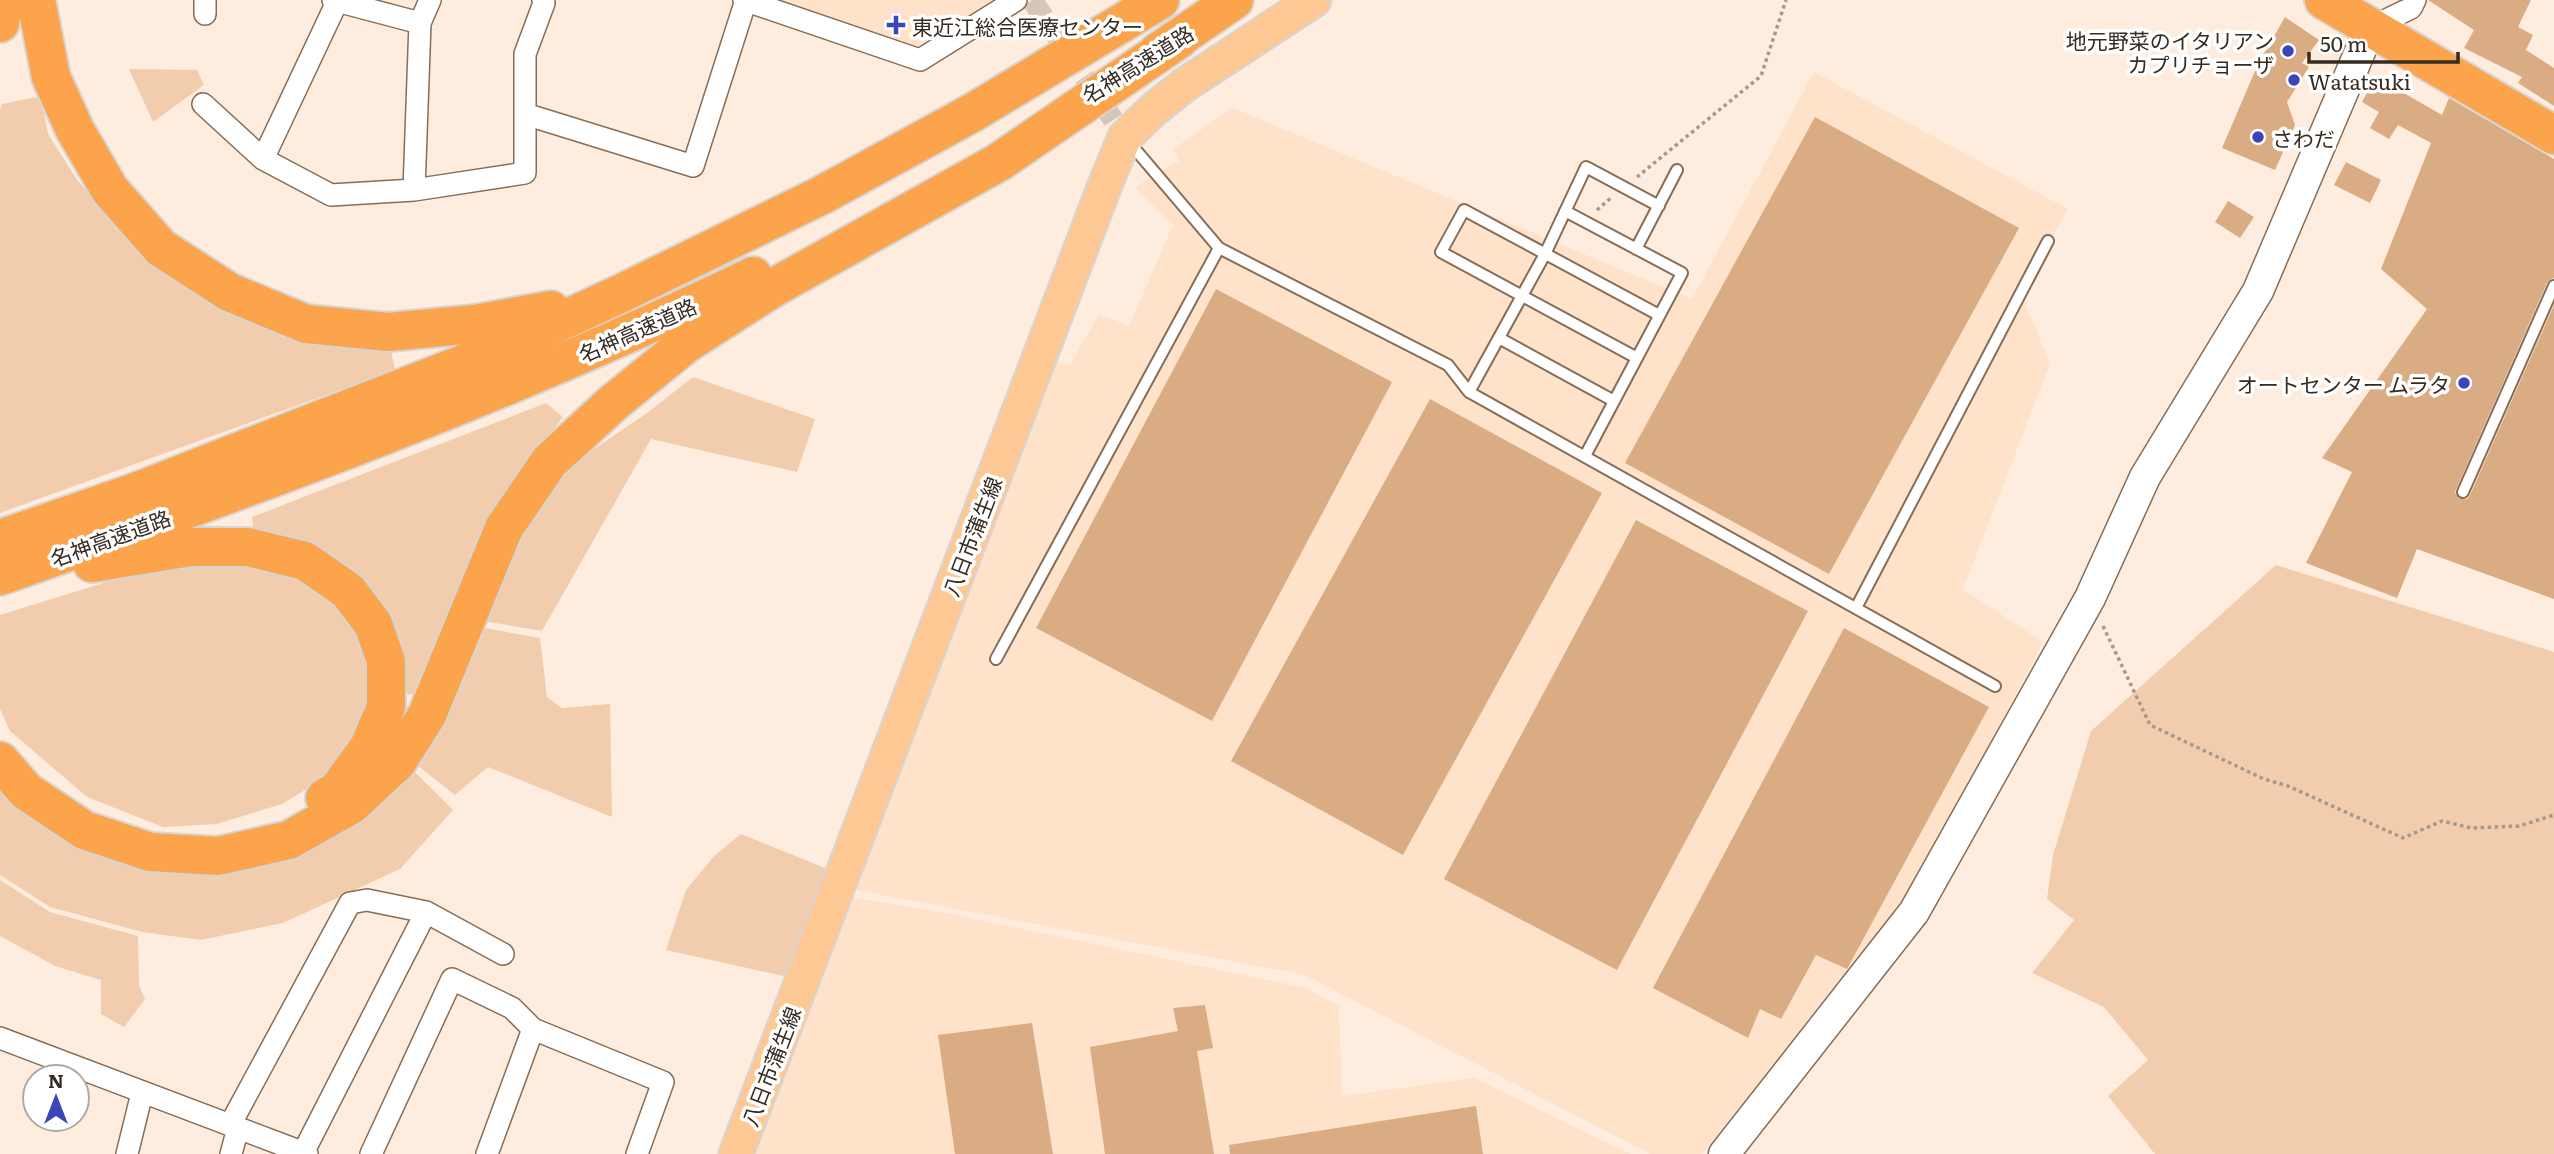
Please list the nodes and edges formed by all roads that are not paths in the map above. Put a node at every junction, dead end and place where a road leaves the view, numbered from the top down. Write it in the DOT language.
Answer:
graph roads {
  1 [pos="5,0"];
  2 [pos="36,0"];
  3 [pos="430,0"];
  4 [pos="543,0"];
  5 [pos="745,0"];
  6 [pos="1016,0"];
  7 [pos="1160,0"];
  8 [pos="1234,0"];
  9 [pos="1314,0"];
  10 [pos="2324,0"];
  11 [pos="2415,0"];
  12 [pos="335,1"];
  13 [pos="0,23"];
  14 [pos="420,23"];
  15 [pos="2370,28"];
  16 [pos="1179,38"];
  17 [pos="203,104"];
  18 [pos="525,114"];
  19 [pos="2554,135"];
  20 [pos="1125,137"];
  21 [pos="263,159"];
  22 [pos="1677,170"];
  23 [pos="414,190"];
  24 [pos="1659,206"];
  25 [pos="1565,211"];
  26 [pos="2048,241"];
  27 [pos="1219,248"];
  28 [pos="1636,249"];
  29 [pos="1545,254"];
  30 [pos="2554,285"];
  31 [pos="620,294"];
  32 [pos="1522,295"];
  33 [pos="1659,315"];
  34 [pos="1499,338"];
  35 [pos="1637,358"];
  36 [pos="1469,392"];
  37 [pos="1614,401"];
  38 [pos="1585,456"];
  39 [pos="2463,492"];
  40 [pos="0,539"];
  41 [pos="0,577"];
  42 [pos="1856,608"];
  43 [pos="996,659"];
  44 [pos="1995,686"];
  45 [pos="0,737"];
  46 [pos="0,761"];
  47 [pos="426,912"];
  48 [pos="503,954"];
  49 [pos="533,1030"];
  50 [pos="0,1038"];
  51 [pos="142,1093"];
  52 [pos="234,1126"];
  53 [pos="1732,1148"];
  54 [pos="305,1153"];
  55 [pos="127,1154"];
  56 [pos="231,1154"];
  57 [pos="371,1154"];
  58 [pos="487,1154"];
  59 [pos="637,1154"];
  60 [pos="736,1154"];
  1 -- 13 [label="highway"];
  2 -- 31 [label="highway"];
  3 -- 14 [label="street"];
  4 -- 18 [label="street"];
  5 -- 6 [label="street"];
  5 -- 18 [label="street"];
  7 -- 31 [label="highway, 名神高速道路"];
  8 -- 16 [label="highway, 名神高速道路"];
  9 -- 20 [label="main road, 八日市蒲生線"];
  10 -- 15 [label="highway"];
  11 -- 15 [label="street"];
  12 -- 14 [label="street"];
  12 -- 21 [label="street"];
  14 -- 23 [label="street"];
  15 -- 19 [label="highway"];
  15 -- 53 [label="street"];
  16 -- 41 [label="highway, 名神高速道路"];
  16 -- 46 [label="highway"];
  17 -- 21 [label="street"];
  18 -- 23 [label="street"];
  20 -- 27 [label="lane"];
  20 -- 60 [label="main road, 八日市蒲生線"];
  21 -- 23 [label="street"];
  22 -- 24 [label="lane"];
  24 -- 25 [label="lane"];
  24 -- 28 [label="lane"];
  25 -- 28 [label="lane"];
  25 -- 29 [label="lane"];
  26 -- 42 [label="lane"];
  27 -- 36 [label="lane"];
  27 -- 43 [label="lane"];
  28 -- 33 [label="lane"];
  29 -- 32 [label="lane"];
  29 -- 32 [label="lane"];
  29 -- 33 [label="lane"];
  30 -- 39 [label="lane"];
  31 -- 40 [label="highway, 名神高速道路"];
  32 -- 34 [label="lane"];
  32 -- 35 [label="lane"];
  33 -- 35 [label="lane"];
  34 -- 36 [label="lane"];
  34 -- 37 [label="lane"];
  35 -- 37 [label="lane"];
  36 -- 38 [label="lane"];
  37 -- 38 [label="lane"];
  38 -- 42 [label="lane"];
  41 -- 45 [label="highway"];
  42 -- 44 [label="lane"];
  47 -- 48 [label="street"];
  47 -- 52 [label="street"];
  47 -- 54 [label="street"];
  49 -- 57 [label="street"];
  49 -- 58 [label="street"];
  49 -- 59 [label="street"];
  50 -- 51 [label="street"];
  51 -- 52 [label="street"];
  51 -- 55 [label="street"];
  52 -- 54 [label="street"];
  52 -- 56 [label="street"];
}
